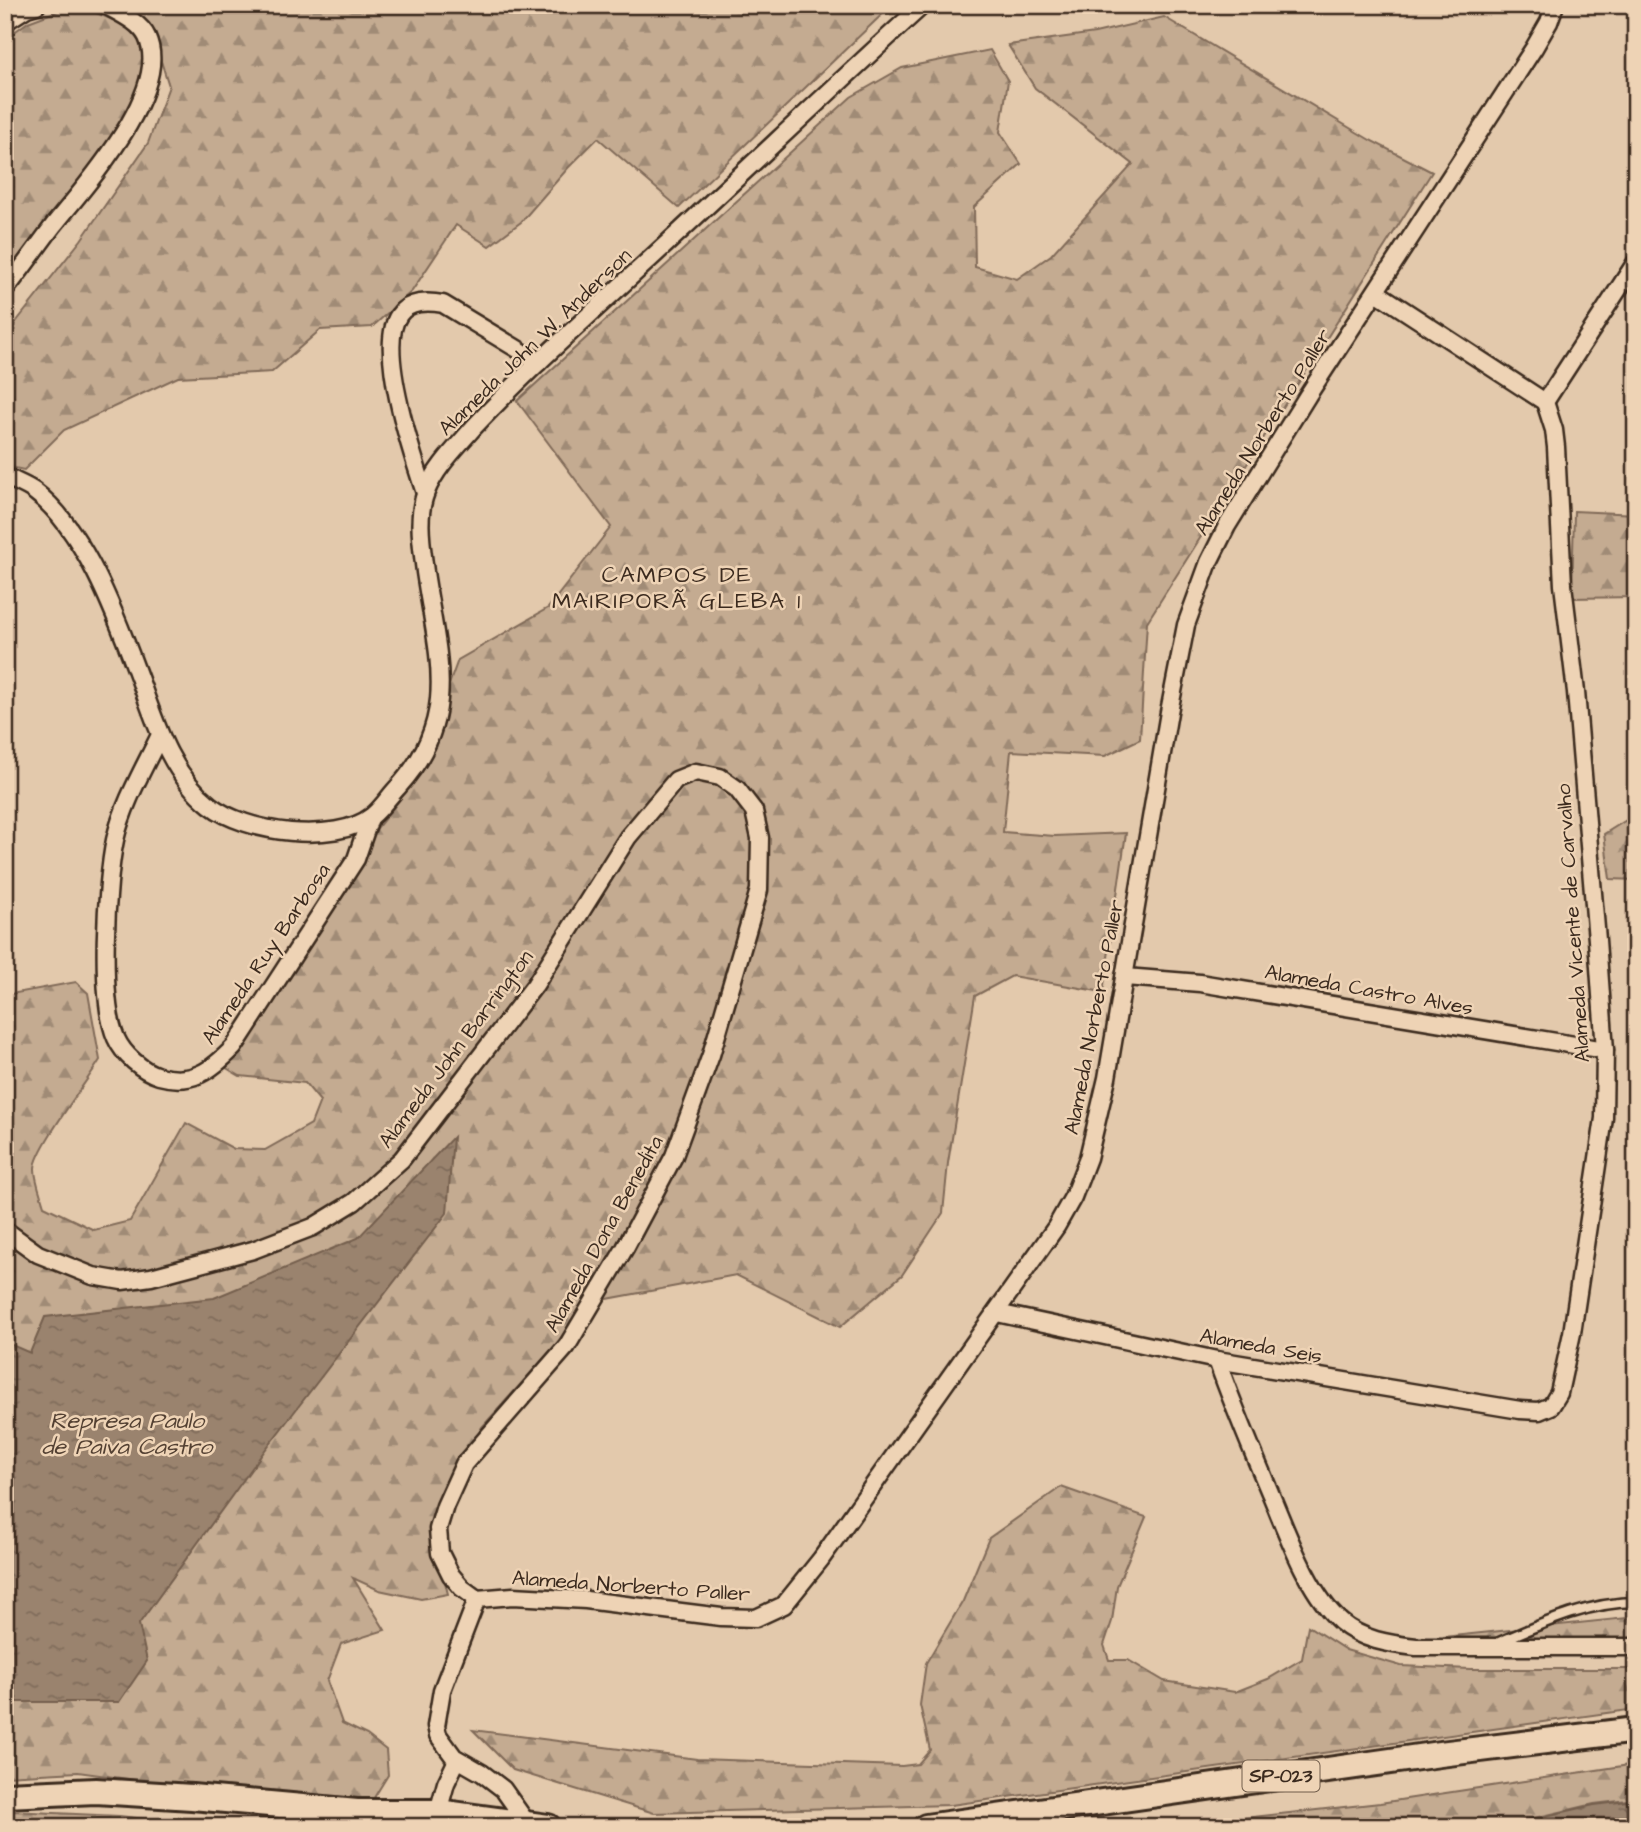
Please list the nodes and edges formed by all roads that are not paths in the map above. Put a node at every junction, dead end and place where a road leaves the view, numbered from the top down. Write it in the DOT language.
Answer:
graph roads {
  1 [pos="37,5"];
  2 [pos="105,5"];
  3 [pos="1555,5"];
  4 [pos="915,7"];
  5 [pos="5,22"];
  6 [pos="1636,262"];
  7 [pos="5,290"];
  8 [pos="1376,292"];
  9 [pos="539,362"];
  10 [pos="1545,402"];
  11 [pos="5,477"];
  12 [pos="425,493"];
  13 [pos="159,737"];
  14 [pos="720,777"];
  15 [pos="370,818"];
  16 [pos="1125,977"];
  17 [pos="1605,1050"];
  18 [pos="5,1230"];
  19 [pos="997,1313"];
  20 [pos="1217,1360"];
  21 [pos="1520,1410"];
  22 [pos="477,1598"];
  23 [pos="1636,1602"];
  24 [pos="1488,1646"];
  25 [pos="1636,1647"];
  26 [pos="1636,1730"];
  27 [pos="457,1760"];
  28 [pos="5,1795"];
  29 [pos="357,1812"];
  30 [pos="438,1812"];
  31 [pos="538,1825"];
  32 [pos="417,1827"];
  33 [pos="926,1827"];
  1 -- 5 [label="street"];
  2 -- 7 [label="street"];
  3 -- 8 [label="street, Alameda Norberto Paller"];
  4 -- 9 [label="street, Alameda John W. Anderson"];
  6 -- 10 [label="street"];
  8 -- 10 [label="street"];
  8 -- 16 [label="street, Alameda Norberto Paller"];
  9 -- 12 [label="street, Alameda John W. Anderson"];
  9 -- 12 [label="street"];
  10 -- 17 [label="street, Alameda Vicente de Carvalho"];
  11 -- 13 [label="street"];
  12 -- 15 [label="street, Alameda John W. Anderson"];
  13 -- 15 [label="street"];
  13 -- 15 [label="street, Alameda Ruy Barbosa"];
  14 -- 18 [label="street, Alameda John Barrington"];
  14 -- 22 [label="street, Alameda Dona Benedita"];
  16 -- 17 [label="street, Alameda Castro Alves"];
  16 -- 19 [label="street, Alameda Norberto Paller"];
  17 -- 21 [label="street, Alameda Vicente de Carvalho"];
  19 -- 20 [label="street, Alameda Seis"];
  19 -- 22 [label="street, Alameda Norberto Paller"];
  20 -- 21 [label="street, Alameda Seis"];
  20 -- 24 [label="street"];
  22 -- 27 [label="street"];
  23 -- 24 [label="lane"];
  24 -- 25 [label="street"];
  26 -- 33 [label="main road, SP-023"];
  27 -- 30 [label="street"];
  27 -- 31 [label="street"];
  28 -- 29 [label="main road"];
  29 -- 30 [label="main road"];
  29 -- 32 [label="main road"];
  30 -- 31 [label="main road"];
}
